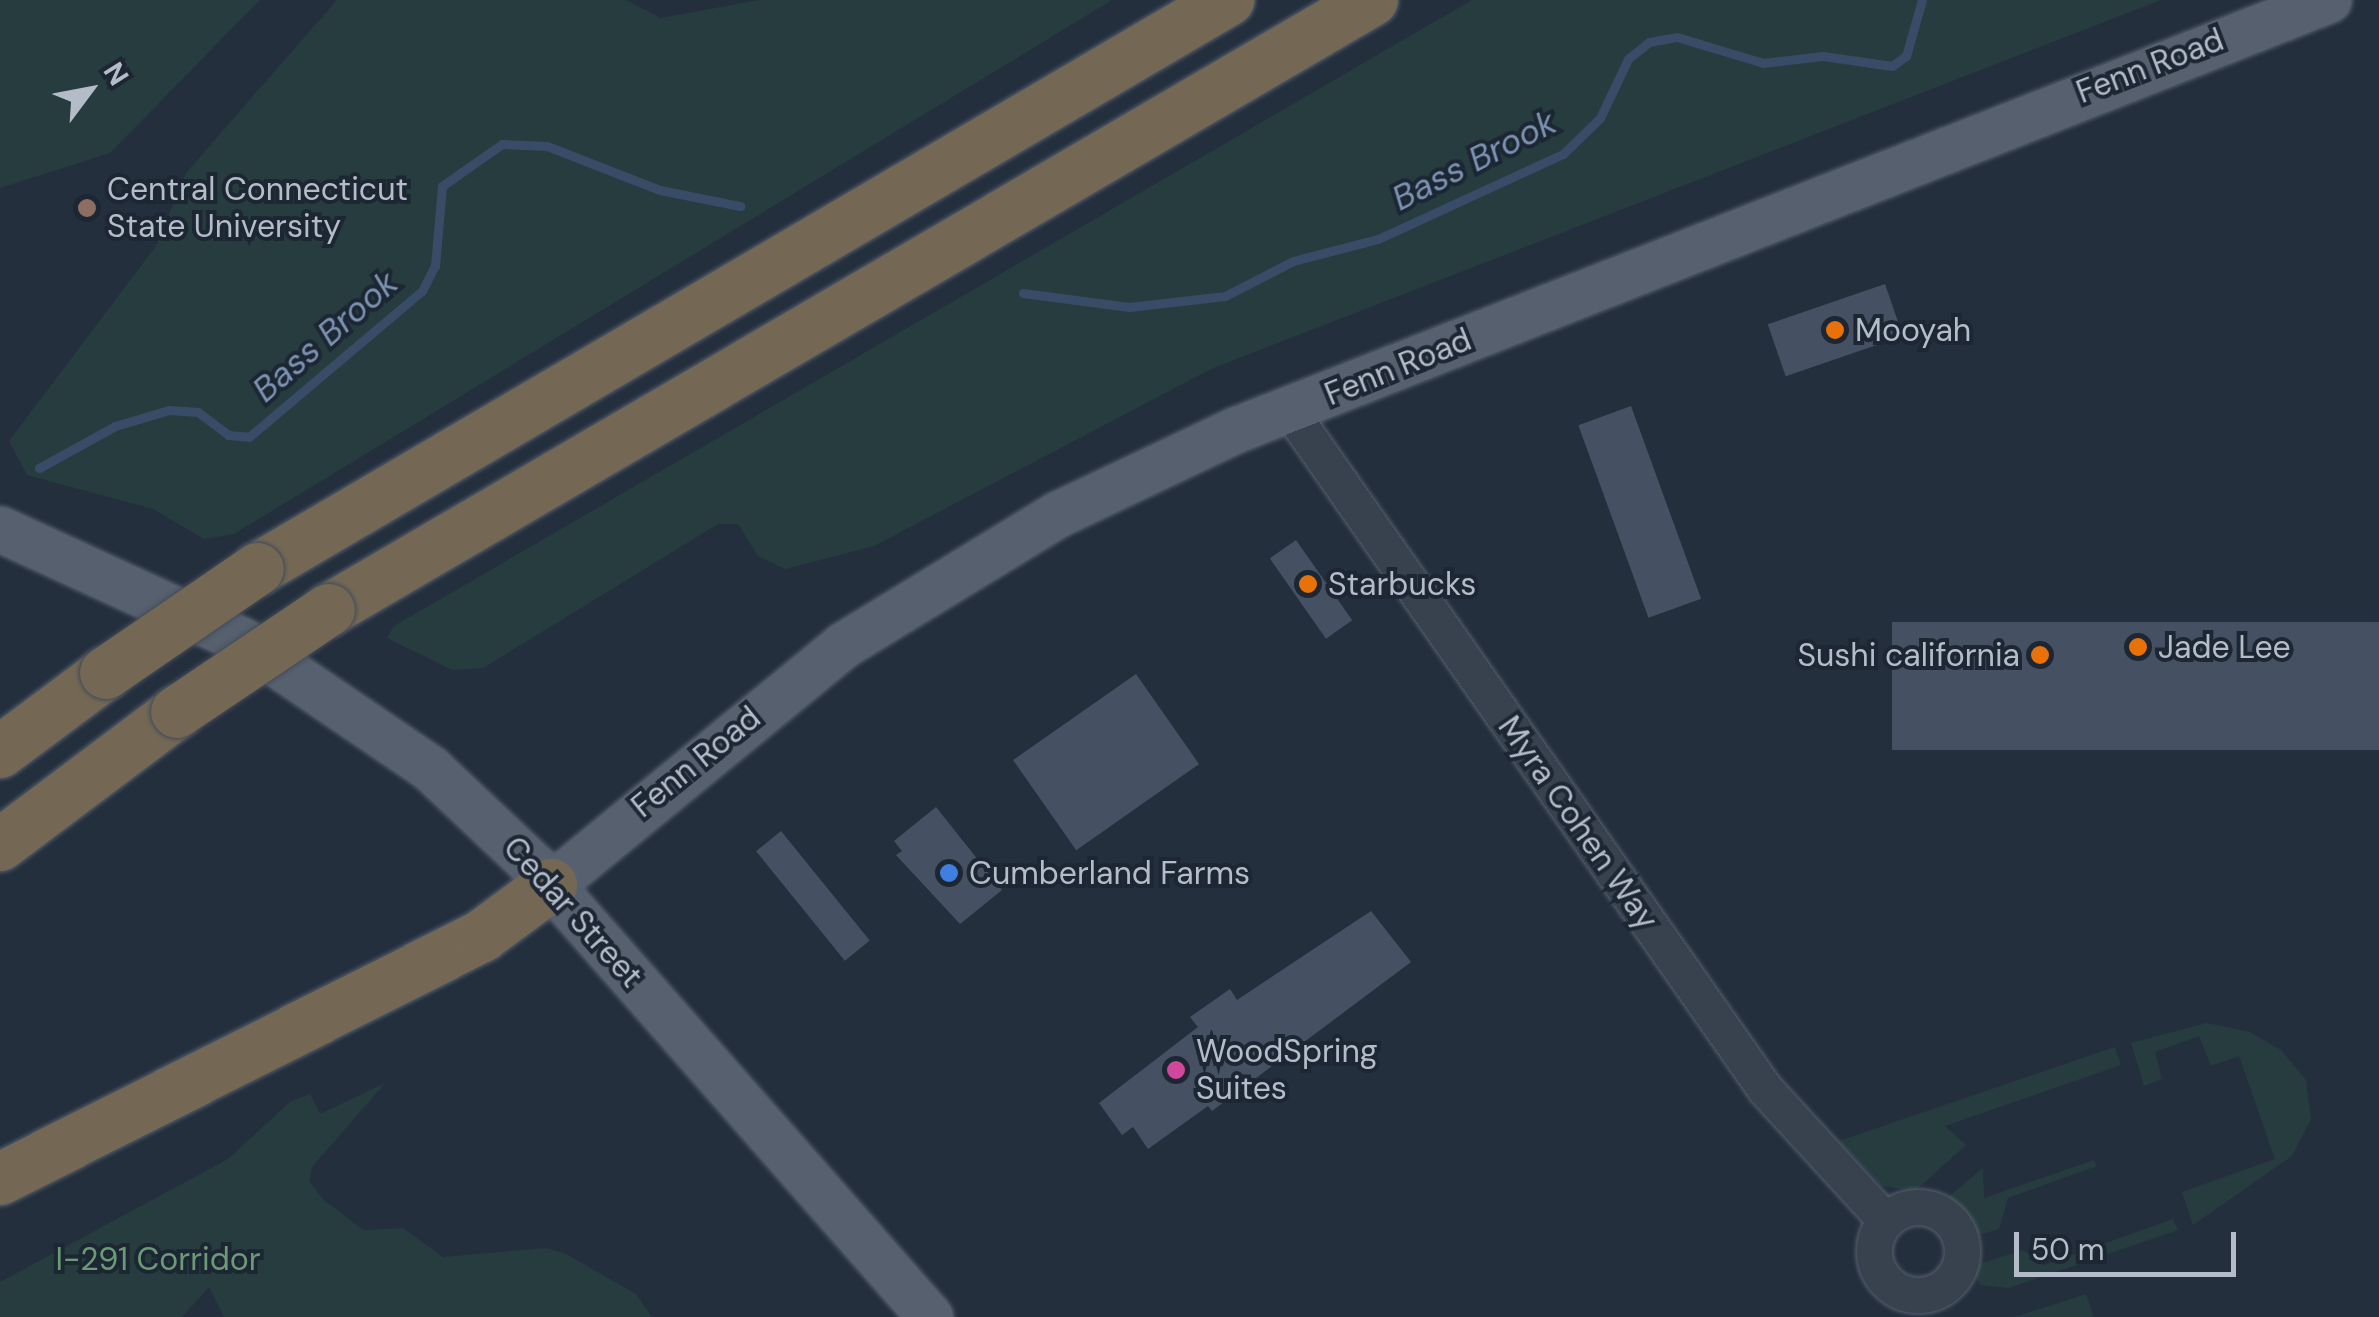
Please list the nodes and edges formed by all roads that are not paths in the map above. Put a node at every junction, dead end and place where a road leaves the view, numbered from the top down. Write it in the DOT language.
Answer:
graph roads {
  1 [pos="1228,0"];
  2 [pos="1372,0"];
  3 [pos="2328,0"];
  4 [pos="1290,411"];
  5 [pos="0,529"];
  6 [pos="0,752"];
  7 [pos="0,845"];
  8 [pos="551,885"];
  9 [pos="0,1178"];
  10 [pos="1886,1221"];
  11 [pos="930,1317"];
  1 -- 6 [label="highway, bridge"];
  2 -- 7 [label="highway, bridge"];
  3 -- 4 [label="main road, Fenn Road"];
  4 -- 8 [label="main road, Fenn Road"];
  4 -- 10 [label="street, Myra Cohen Way"];
  5 -- 8 [label="main road, Cedar Street"];
  8 -- 9 [label="highway"];
  8 -- 11 [label="main road, Cedar Street"];
}
